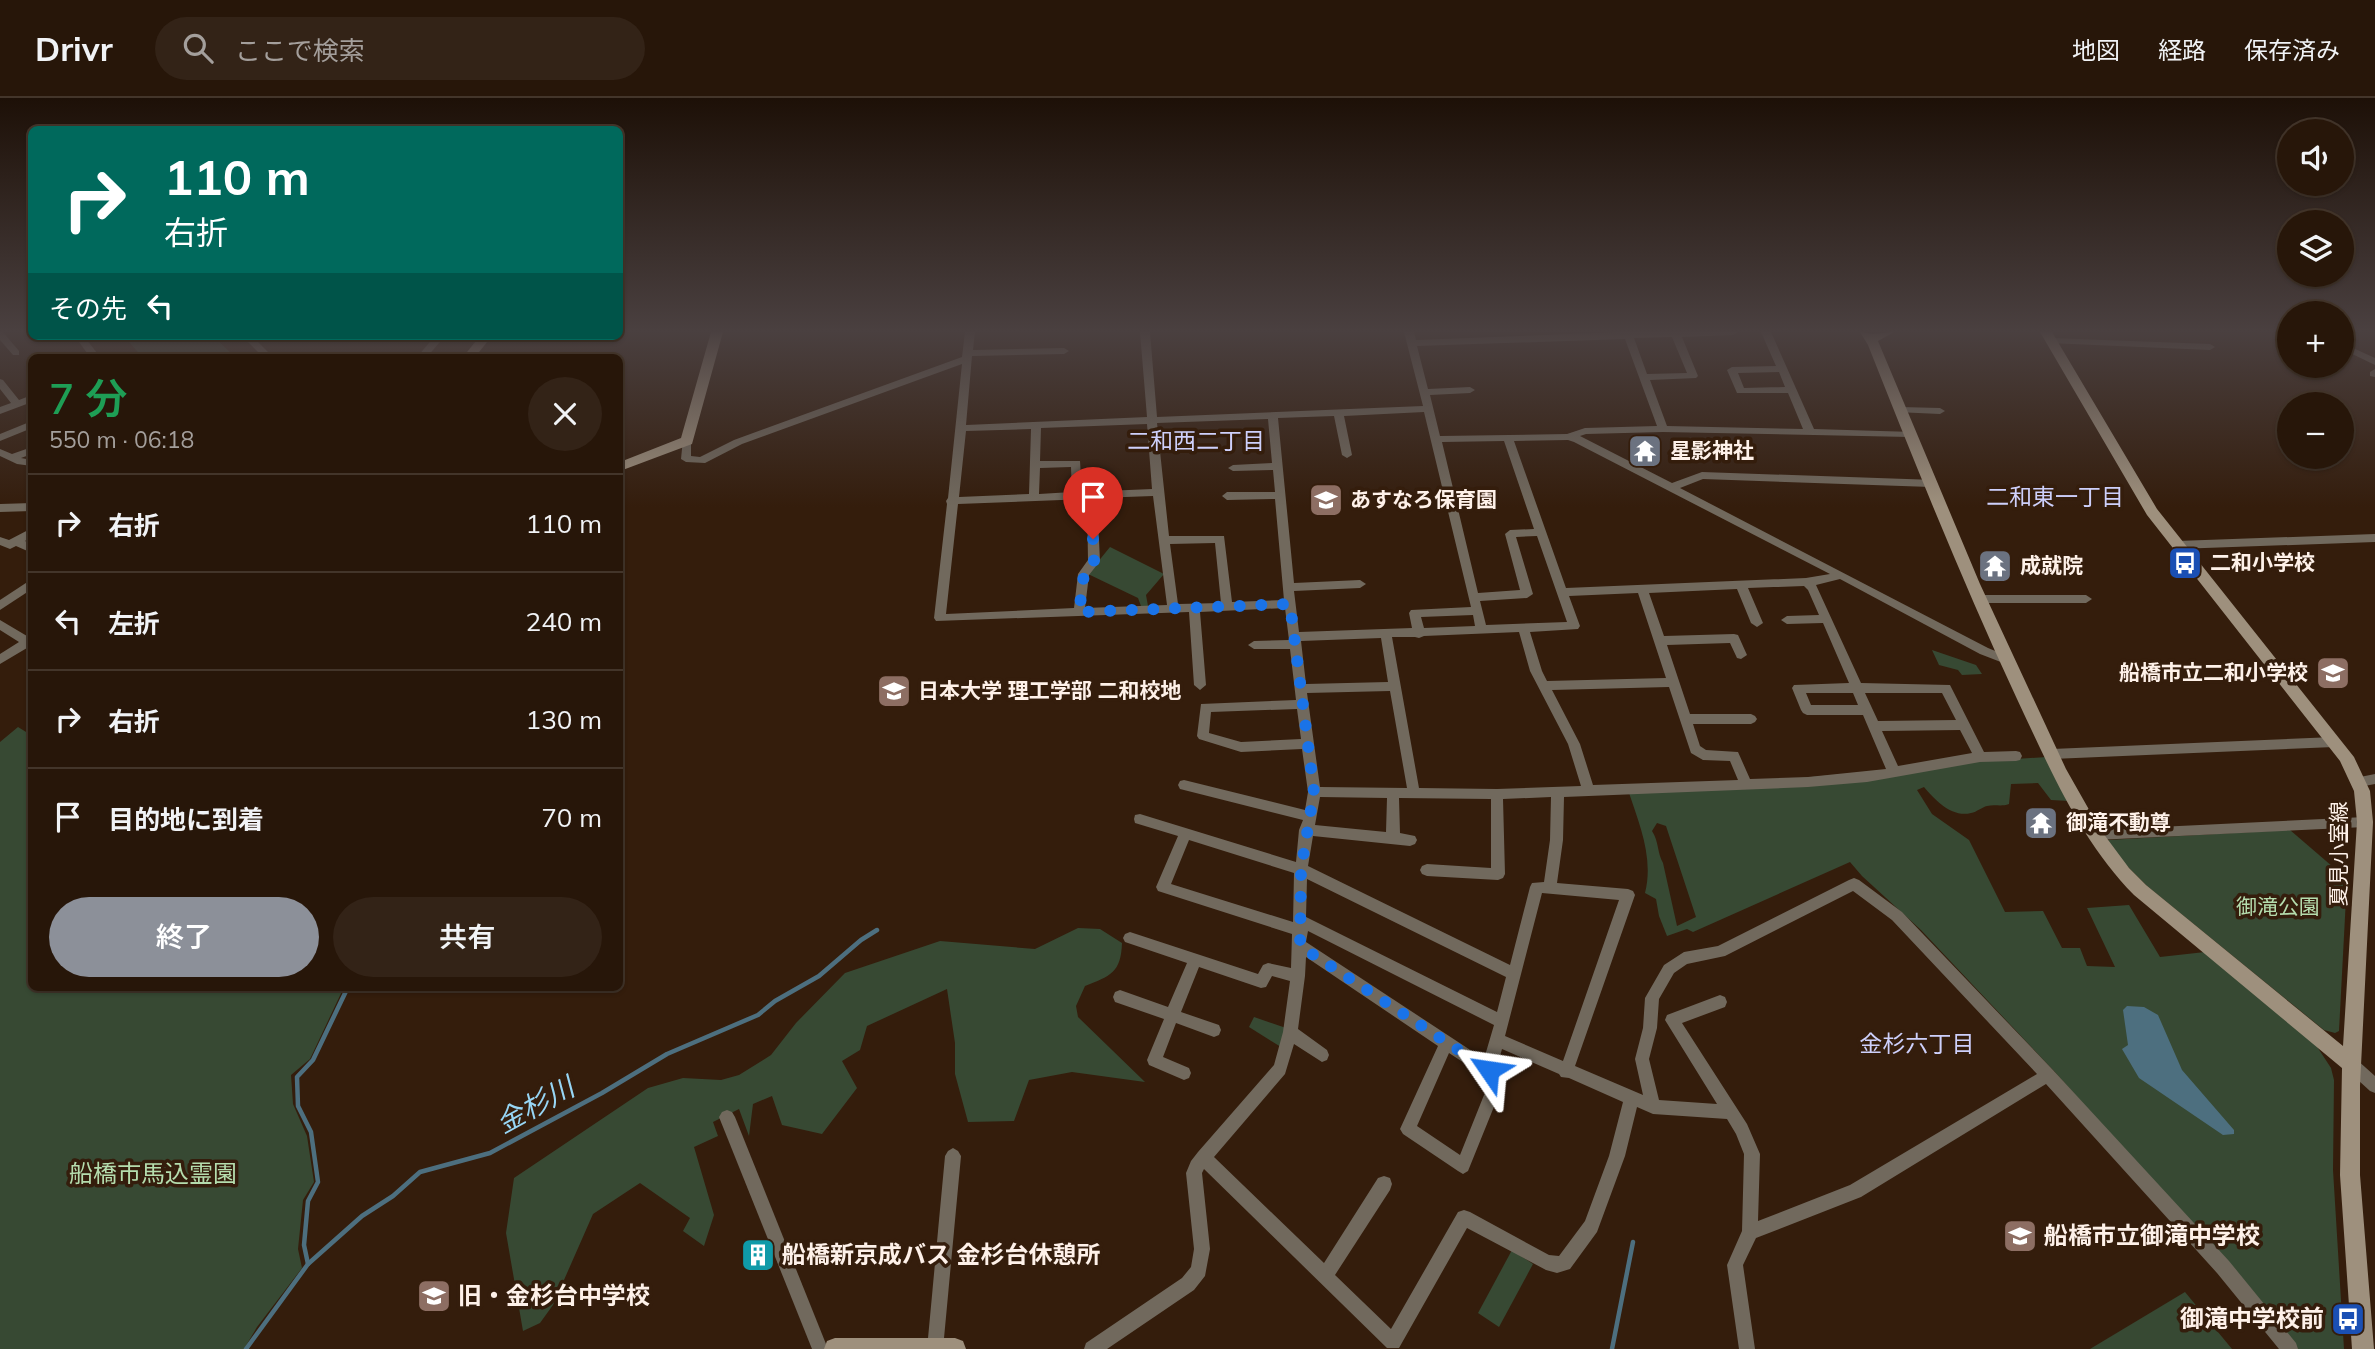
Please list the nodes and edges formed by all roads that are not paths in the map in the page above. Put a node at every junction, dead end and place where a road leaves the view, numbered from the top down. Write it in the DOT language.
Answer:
graph roads {
  1 [pos="7,390"];
  2 [pos="701,390"];
  3 [pos="875,390"];
  4 [pos="964,390"];
  5 [pos="1150,390"];
  6 [pos="1461,390"];
  7 [pos="1648,390"];
  8 [pos="1740,390"];
  9 [pos="1772,390"];
  10 [pos="1792,390"];
  11 [pos="1892,390"];
  12 [pos="2080,390"];
  13 [pos="1423,392"];
  14 [pos="28,400"];
  15 [pos="17,404"];
  16 [pos="1427,410"];
  17 [pos="1900,410"];
  18 [pos="0,411"];
  19 [pos="1940,411"];
  20 [pos="1338,413"];
  21 [pos="1273,416"];
  22 [pos="1153,421"];
  23 [pos="1036,425"];
  24 [pos="28,426"];
  25 [pos="961,427"];
  26 [pos="1663,429"];
  27 [pos="1810,432"];
  28 [pos="1910,434"];
  29 [pos="1568,437"];
  30 [pos="0,438"];
  31 [pos="1436,439"];
  32 [pos="1508,439"];
  33 [pos="687,441"];
  34 [pos="0,452"];
  35 [pos="28,452"];
  36 [pos="1347,455"];
  37 [pos="11,458"];
  38 [pos="28,462"];
  39 [pos="1035,465"];
  40 [pos="623,466"];
  41 [pos="1278,466"];
  42 [pos="1233,468"];
  43 [pos="1931,483"];
  44 [pos="1672,487"];
  45 [pos="1158,492"];
  46 [pos="1092,495"];
  47 [pos="1280,495"];
  48 [pos="1077,496"];
  49 [pos="1227,496"];
  50 [pos="1034,498"];
  51 [pos="951,502"];
  52 [pos="28,507"];
  53 [pos="0,508"];
  54 [pos="1542,532"];
  55 [pos="28,535"];
  56 [pos="2375,538"];
  57 [pos="1164,540"];
  58 [pos="0,541"];
  59 [pos="17,542"];
  60 [pos="2177,545"];
  61 [pos="28,547"];
  62 [pos="1840,573"];
  63 [pos="1806,582"];
  64 [pos="1360,584"];
  65 [pos="1741,585"];
  66 [pos="28,586"];
  67 [pos="1289,587"];
  68 [pos="1642,588"];
  69 [pos="1563,592"];
  70 [pos="1474,597"];
  71 [pos="1980,599"];
  72 [pos="2086,599"];
  73 [pos="1290,604"];
  74 [pos="0,606"];
  75 [pos="1227,606"];
  76 [pos="1194,608"];
  77 [pos="1173,609"];
  78 [pos="1477,611"];
  79 [pos="1079,612"];
  80 [pos="1827,619"];
  81 [pos="1787,620"];
  82 [pos="1757,623"];
  83 [pos="0,624"];
  84 [pos="1524,630"];
  85 [pos="1482,631"];
  86 [pos="1419,634"];
  87 [pos="1386,635"];
  88 [pos="1295,640"];
  89 [pos="1659,641"];
  90 [pos="1254,645"];
  91 [pos="1741,655"];
  92 [pos="0,660"];
  93 [pos="2006,660"];
  94 [pos="1672,682"];
  95 [pos="1200,685"];
  96 [pos="1394,686"];
  97 [pos="1544,686"];
  98 [pos="1858,688"];
  99 [pos="1301,689"];
  100 [pos="1304,704"];
  101 [pos="1868,710"];
  102 [pos="1684,719"];
  103 [pos="1751,719"];
  104 [pos="1963,725"];
  105 [pos="1874,726"];
  106 [pos="2334,742"];
  107 [pos="1309,744"];
  108 [pos="2052,754"];
  109 [pos="2016,756"];
  110 [pos="1980,757"];
  111 [pos="1893,770"];
  112 [pos="2375,779"];
  113 [pos="1746,784"];
  114 [pos="1184,785"];
  115 [pos="2365,788"];
  116 [pos="1588,789"];
  117 [pos="1314,792"];
  118 [pos="1557,792"];
  119 [pos="1393,794"];
  120 [pos="1414,794"];
  121 [pos="1497,794"];
  122 [pos="1140,820"];
  123 [pos="2365,822"];
  124 [pos="1307,823"];
  125 [pos="1185,834"];
  126 [pos="2096,835"];
  127 [pos="1393,838"];
  128 [pos="1410,840"];
  129 [pos="1301,869"];
  130 [pos="1427,870"];
  131 [pos="1549,888"];
  132 [pos="1301,933"];
  133 [pos="1130,938"];
  134 [pos="1195,960"];
  135 [pos="1514,974"];
  136 [pos="1298,976"];
  137 [pos="1120,996"];
  138 [pos="1720,1002"];
  139 [pos="1172,1015"];
  140 [pos="1502,1022"];
  141 [pos="1214,1030"];
  142 [pos="1290,1032"];
  143 [pos="1497,1040"];
  144 [pos="1446,1043"];
  145 [pos="1322,1055"];
  146 [pos="2351,1065"];
  147 [pos="1489,1070"];
  148 [pos="1566,1072"];
  149 [pos="1184,1073"];
  150 [pos="2048,1075"];
  151 [pos="2375,1086"];
  152 [pos="1631,1100"];
  153 [pos="1653,1107"];
  154 [pos="1731,1112"];
  155 [pos="727,1117"];
  156 [pos="953,1156"];
  157 [pos="1203,1157"];
  158 [pos="1384,1184"];
  159 [pos="1749,1232"];
  160 [pos="1325,1276"];
  161 [pos="820,1349"];
  162 [pos="835,1349"];
  163 [pos="935,1349"];
  164 [pos="955,1349"];
  165 [pos="1092,1349"];
  166 [pos="1747,1349"];
  167 [pos="2290,1349"];
  168 [pos="2363,1349"];
  1 -- 15 [label="street"];
  2 -- 33 [label="street"];
  3 -- 33 [label="street"];
  4 -- 25 [label="street"];
  5 -- 22 [label="street"];
  6 -- 13 [label="street"];
  7 -- 26 [label="street"];
  8 -- 9 [label="street"];
  10 -- 27 [label="street"];
  11 -- 17 [label="street"];
  12 -- 60 [label="street, 夏見小室線"];
  13 -- 16 [label="street"];
  14 -- 15 [label="street"];
  15 -- 18 [label="street"];
  16 -- 20 [label="street"];
  16 -- 31 [label="street"];
  17 -- 19 [label="street"];
  17 -- 28 [label="street"];
  20 -- 21 [label="street"];
  20 -- 36 [label="street"];
  21 -- 22 [label="street"];
  21 -- 41 [label="street"];
  22 -- 23 [label="street"];
  22 -- 45 [label="street"];
  23 -- 25 [label="street"];
  23 -- 39 [label="street"];
  24 -- 30 [label="street"];
  25 -- 51 [label="street"];
  26 -- 27 [label="street"];
  26 -- 29 [label="street"];
  27 -- 28 [label="street"];
  28 -- 43 [label="street"];
  29 -- 32 [label="street"];
  29 -- 44 [label="street"];
  31 -- 32 [label="street"];
  31 -- 70 [label="street"];
  32 -- 54 [label="street"];
  33 -- 40 [label="street"];
  34 -- 37 [label="street"];
  35 -- 37 [label="street"];
  37 -- 38 [label="street"];
  39 -- 48 [label="street"];
  39 -- 50 [label="street"];
  41 -- 42 [label="street"];
  41 -- 47 [label="street"];
  43 -- 44 [label="street"];
  43 -- 71 [label="street"];
  44 -- 62 [label="street"];
  45 -- 46 [label="street"];
  45 -- 57 [label="street"];
  46 -- 48 [label="street"];
  46 -- 79 [label="street"];
  47 -- 49 [label="street"];
  47 -- 67 [label="street"];
  48 -- 50 [label="street"];
  50 -- 51 [label="street"];
  51 -- 79 [label="street"];
  52 -- 53 [label="street"];
  54 -- 69 [label="street"];
  54 -- 70 [label="street"];
  55 -- 59 [label="street"];
  56 -- 60 [label="street"];
  57 -- 75 [label="street"];
  57 -- 77 [label="street"];
  58 -- 59 [label="street"];
  59 -- 61 [label="street"];
  60 -- 106 [label="street, 夏見小室線"];
  62 -- 63 [label="street"];
  62 -- 93 [label="street"];
  63 -- 65 [label="street"];
  63 -- 80 [label="street"];
  64 -- 67 [label="street"];
  65 -- 68 [label="street"];
  65 -- 82 [label="street"];
  66 -- 74 [label="street"];
  67 -- 73 [label="street"];
  68 -- 69 [label="street"];
  68 -- 89 [label="street"];
  69 -- 84 [label="street"];
  70 -- 78 [label="street"];
  71 -- 72 [label="street"];
  71 -- 93 [label="street"];
  73 -- 75 [label="street"];
  73 -- 88 [label="street"];
  75 -- 76 [label="street"];
  76 -- 77 [label="street"];
  76 -- 95 [label="street"];
  77 -- 79 [label="street"];
  78 -- 85 [label="street"];
  78 -- 86 [label="street"];
  80 -- 81 [label="street"];
  80 -- 98 [label="street"];
  83 -- 92 [label="street"];
  84 -- 85 [label="street"];
  84 -- 97 [label="street"];
  85 -- 86 [label="street"];
  86 -- 87 [label="street"];
  87 -- 88 [label="street"];
  87 -- 96 [label="street"];
  88 -- 90 [label="street"];
  88 -- 99 [label="street"];
  89 -- 91 [label="street"];
  89 -- 94 [label="street"];
  93 -- 108 [label="street"];
  94 -- 97 [label="street"];
  94 -- 102 [label="street"];
  96 -- 99 [label="street"];
  96 -- 120 [label="street"];
  97 -- 116 [label="street"];
  98 -- 101 [label="street"];
  98 -- 101 [label="street"];
  98 -- 104 [label="street"];
  99 -- 100 [label="street"];
  100 -- 107 [label="street"];
  100 -- 107 [label="street"];
  101 -- 105 [label="street"];
  102 -- 103 [label="street"];
  102 -- 113 [label="street"];
  104 -- 105 [label="street"];
  104 -- 110 [label="street"];
  105 -- 111 [label="street"];
  106 -- 108 [label="street"];
  106 -- 115 [label="street, 夏見小室線"];
  107 -- 117 [label="street"];
  108 -- 126 [label="street"];
  109 -- 110 [label="street"];
  110 -- 111 [label="street"];
  111 -- 113 [label="street"];
  112 -- 115 [label="street"];
  113 -- 116 [label="street"];
  114 -- 124 [label="street"];
  115 -- 123 [label="street, 夏見小室線"];
  116 -- 118 [label="street"];
  117 -- 119 [label="street"];
  117 -- 124 [label="street"];
  118 -- 121 [label="street"];
  118 -- 131 [label="street"];
  119 -- 120 [label="street"];
  119 -- 127 [label="street"];
  120 -- 121 [label="street"];
  121 -- 130 [label="street"];
  122 -- 125 [label="street"];
  123 -- 126 [label="street"];
  123 -- 146 [label="street, 夏見小室線"];
  124 -- 127 [label="street"];
  124 -- 129 [label="street"];
  125 -- 129 [label="street"];
  125 -- 132 [label="street"];
  126 -- 146 [label="street"];
  127 -- 128 [label="street"];
  129 -- 132 [label="street"];
  129 -- 135 [label="street"];
  131 -- 135 [label="street"];
  131 -- 148 [label="street"];
  132 -- 136 [label="street"];
  132 -- 140 [label="street"];
  132 -- 144 [label="street"];
  133 -- 134 [label="street"];
  134 -- 136 [label="street"];
  134 -- 139 [label="street"];
  135 -- 140 [label="street"];
  136 -- 142 [label="street"];
  137 -- 139 [label="street"];
  138 -- 154 [label="street"];
  139 -- 141 [label="street"];
  139 -- 149 [label="street"];
  140 -- 143 [label="street"];
  142 -- 145 [label="street"];
  142 -- 157 [label="street"];
  143 -- 147 [label="street"];
  143 -- 148 [label="street"];
  144 -- 147 [label="street"];
  144 -- 147 [label="street"];
  146 -- 151 [label="street"];
  146 -- 168 [label="street, 夏見小室線"];
  148 -- 152 [label="street"];
  150 -- 153 [label="street"];
  150 -- 159 [label="street"];
  150 -- 167 [label="street"];
  152 -- 153 [label="street"];
  152 -- 160 [label="street"];
  153 -- 154 [label="street"];
  154 -- 159 [label="street"];
  155 -- 161 [label="street"];
  156 -- 163 [label="street"];
  157 -- 160 [label="street"];
  157 -- 165 [label="street"];
  158 -- 160 [label="street"];
  159 -- 166 [label="street"];
  162 -- 163 [label="street"];
  163 -- 164 [label="street"];
}
